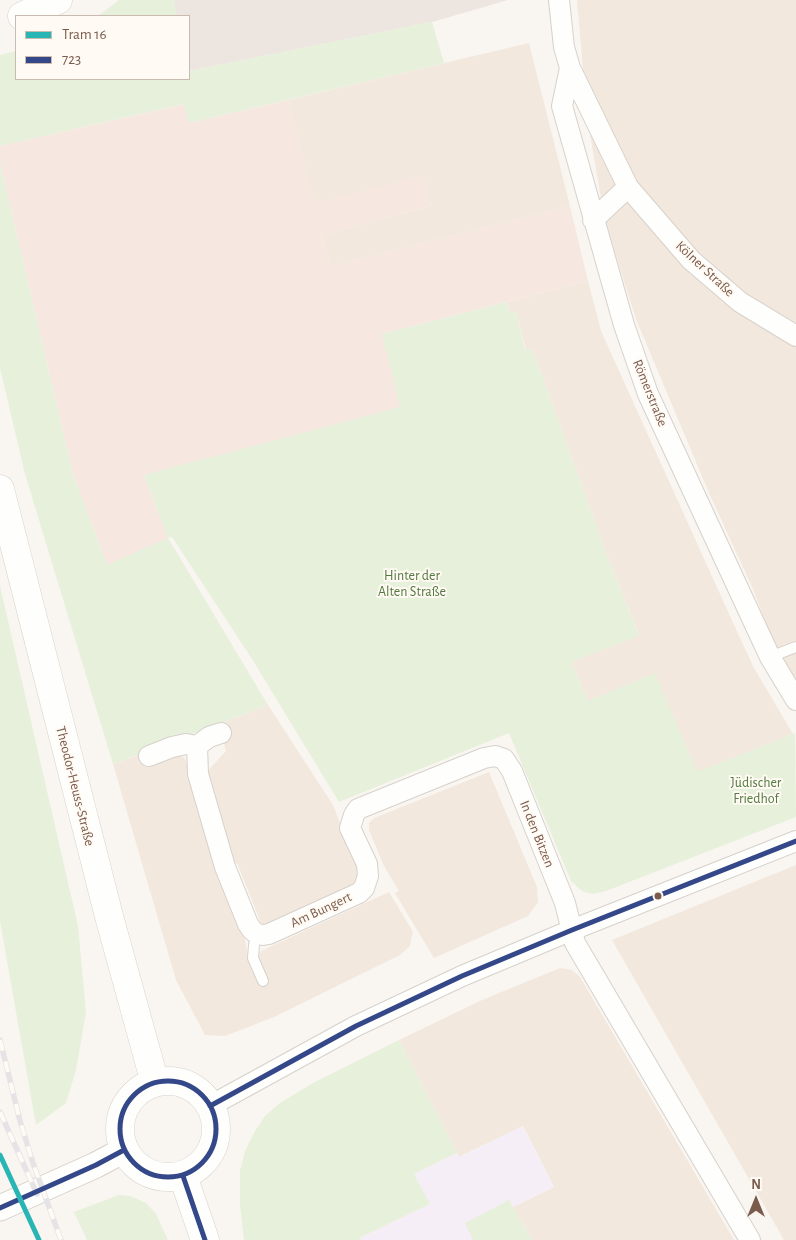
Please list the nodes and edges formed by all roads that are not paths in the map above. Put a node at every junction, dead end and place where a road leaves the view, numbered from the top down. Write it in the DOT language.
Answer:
graph roads {
  1 [pos="58,0"];
  2 [pos="559,0"];
  3 [pos="0,15"];
  4 [pos="24,15"];
  5 [pos="15,16"];
  6 [pos="15,19"];
  7 [pos="0,26"];
  8 [pos="570,68"];
  9 [pos="628,187"];
  10 [pos="593,220"];
  11 [pos="787,323"];
  12 [pos="796,336"];
  13 [pos="0,489"];
  14 [pos="796,647"];
  15 [pos="770,657"];
  16 [pos="796,700"];
  17 [pos="221,733"];
  18 [pos="197,746"];
  19 [pos="149,756"];
  20 [pos="484,758"];
  21 [pos="796,841"];
  22 [pos="572,930"];
  23 [pos="257,934"];
  24 [pos="263,981"];
  25 [pos="155,1083"];
  26 [pos="210,1106"];
  27 [pos="124,1150"];
  28 [pos="183,1176"];
  29 [pos="0,1208"];
  30 [pos="205,1240"];
  31 [pos="750,1240"];
  1 -- 4 [label="main road"];
  2 -- 8 [label="street, Kölner Straße"];
  3 -- 5 [label="main road"];
  6 -- 7 [label="main road"];
  8 -- 9 [label="street, Kölner Straße"];
  8 -- 10 [label="street, Römerstraße"];
  9 -- 10 [label="street"];
  9 -- 11 [label="street, Kölner Straße"];
  10 -- 15 [label="street, Römerstraße"];
  11 -- 12 [label="street, Kölner Straße"];
  13 -- 25 [label="main road, Theodor-Heuss-Straße"];
  14 -- 15 [label="lane"];
  15 -- 16 [label="street, Römerstraße"];
  17 -- 18 [label="street"];
  18 -- 19 [label="street"];
  18 -- 23 [label="street"];
  20 -- 22 [label="street, In den Bitzen"];
  20 -- 23 [label="street, Am Bungert"];
  21 -- 22 [label="street"];
  22 -- 26 [label="street"];
  22 -- 31 [label="street, In den Bitzen"];
  23 -- 24 [label="lane"];
  25 -- 26 [label="main road"];
  25 -- 27 [label="main road"];
  26 -- 28 [label="main road"];
  27 -- 28 [label="main road"];
  27 -- 29 [label="street"];
  28 -- 30 [label="main road"];
}
